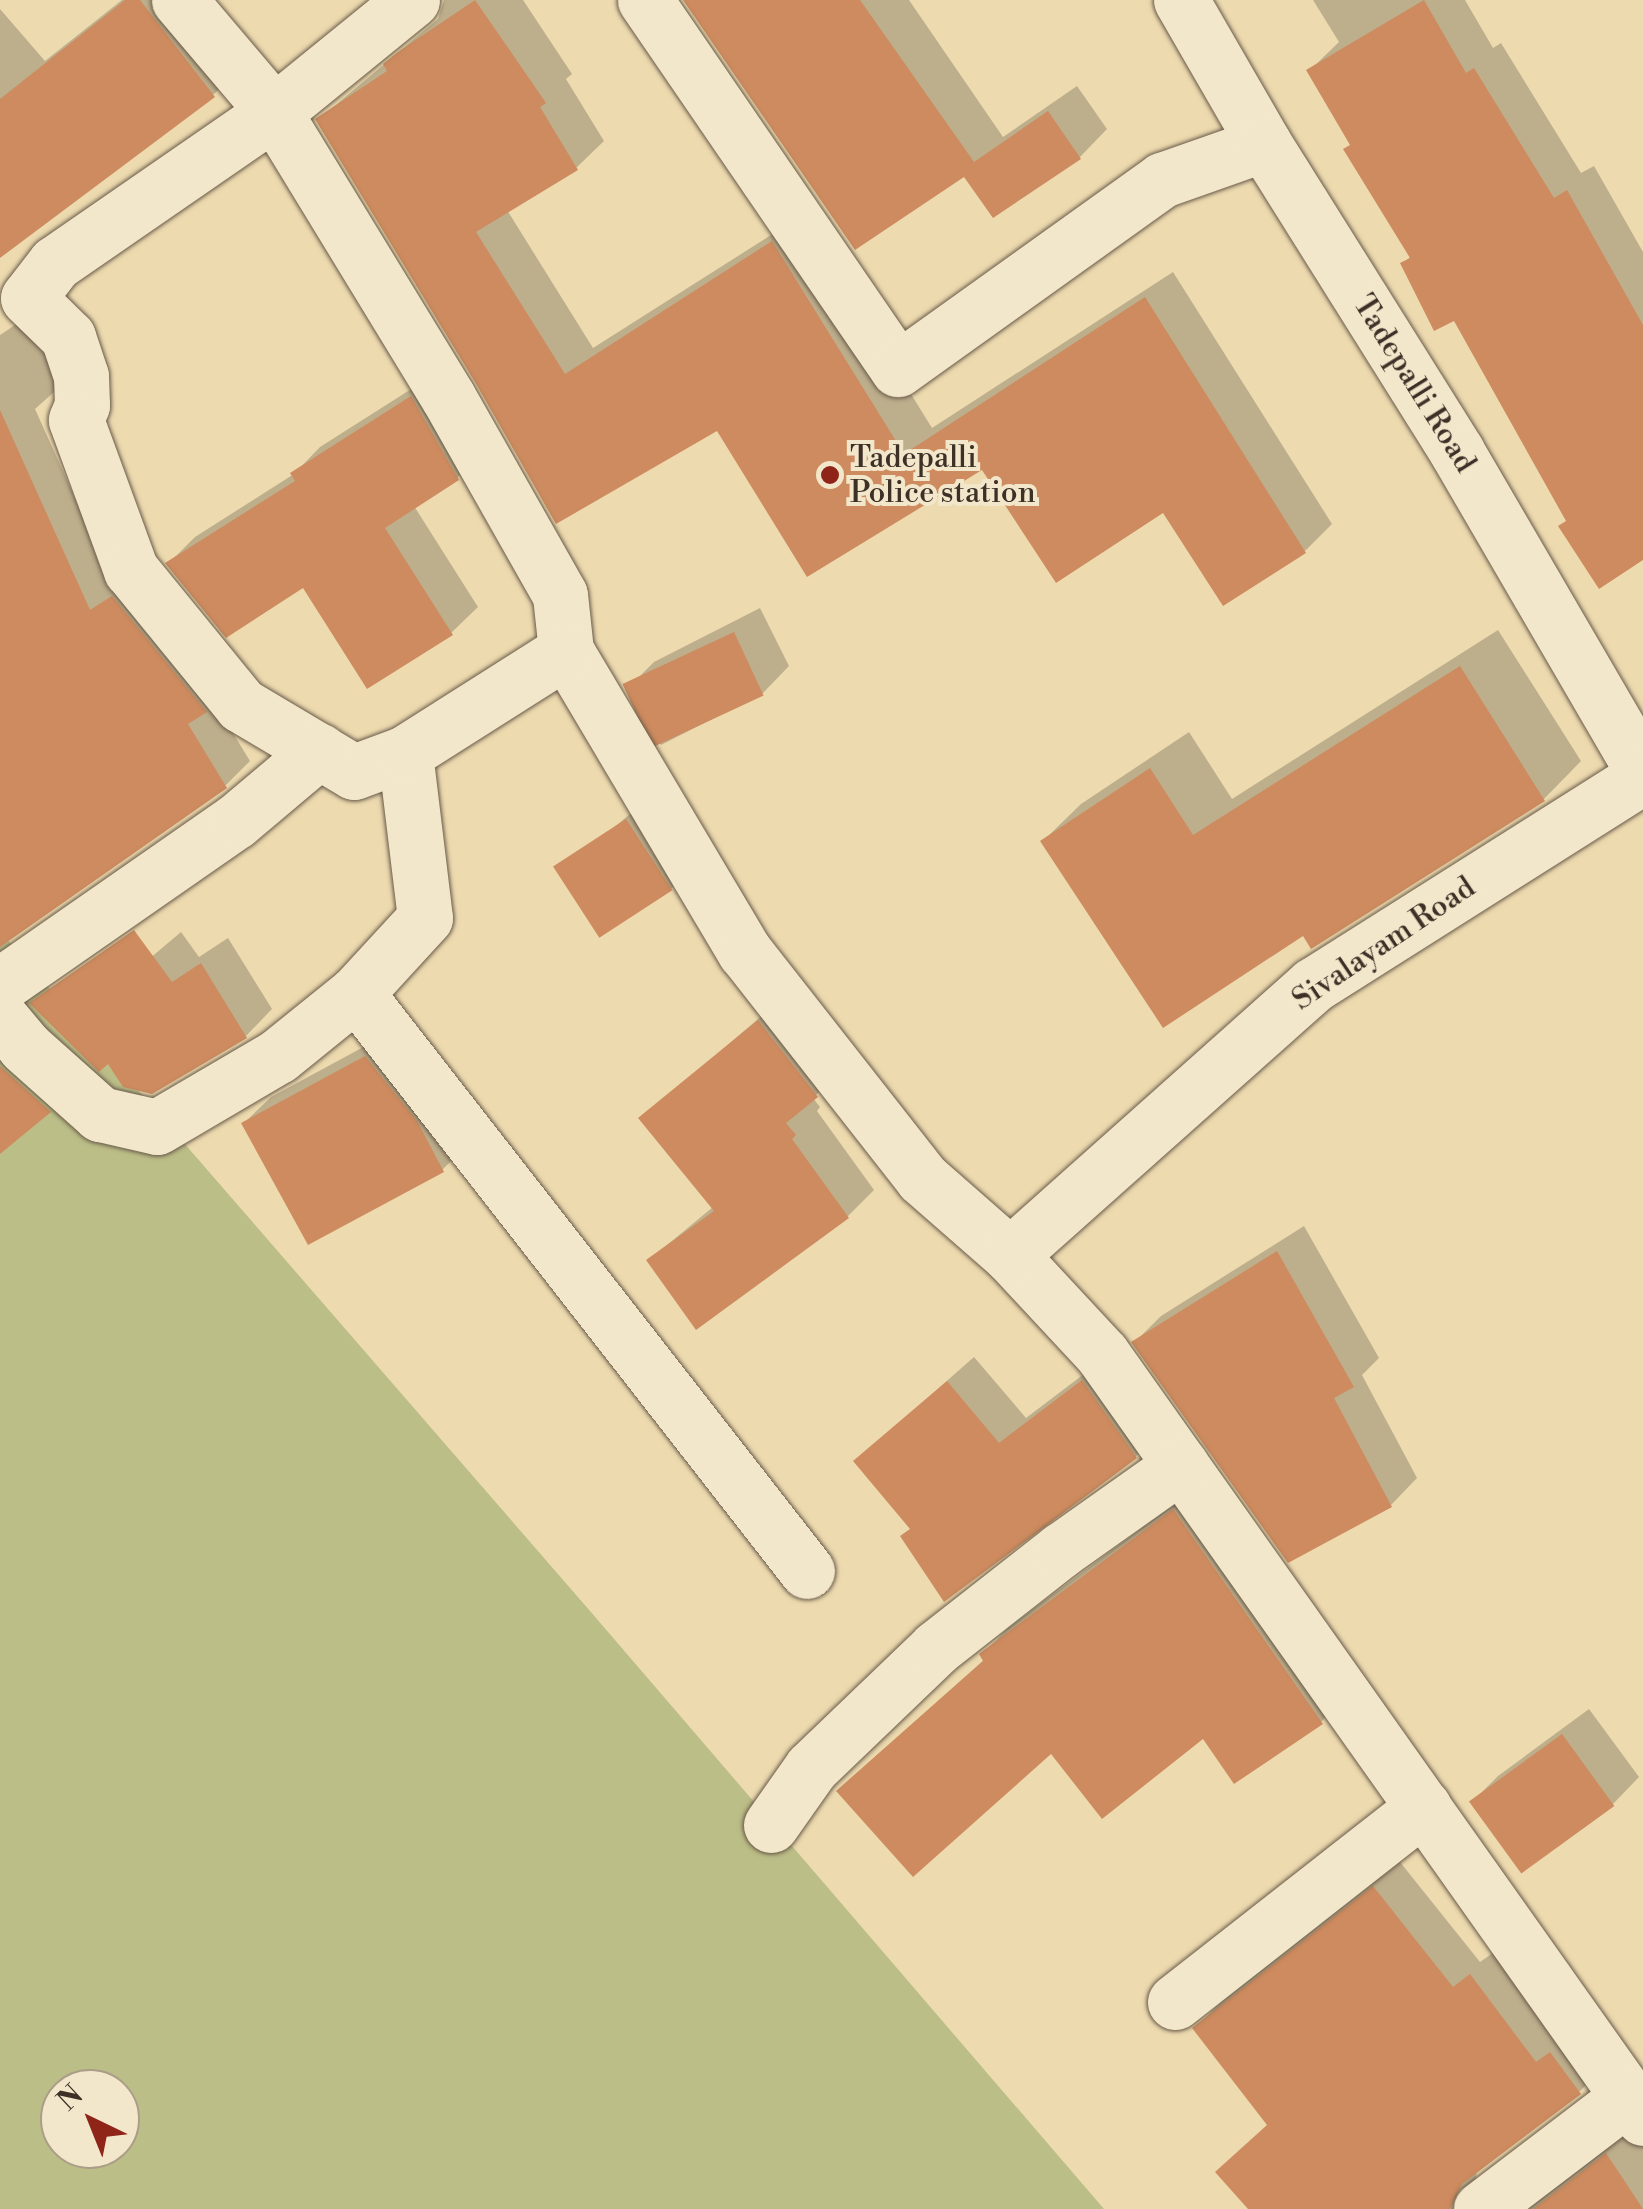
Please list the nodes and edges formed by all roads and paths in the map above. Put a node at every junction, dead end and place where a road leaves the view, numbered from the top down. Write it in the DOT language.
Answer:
graph roads {
  1 [pos="178,0"];
  2 [pos="412,0"];
  3 [pos="645,0"];
  4 [pos="1181,0"];
  5 [pos="274,112"];
  6 [pos="1264,144"];
  7 [pos="566,650"];
  8 [pos="319,752"];
  9 [pos="405,752"];
  10 [pos="1643,774"];
  11 [pos="0,985"];
  12 [pos="356,993"];
  13 [pos="0,1017"];
  14 [pos="1010,1256"];
  15 [pos="1181,1464"];
  16 [pos="807,1571"];
  17 [pos="1424,1807"];
  18 [pos="772,1825"];
  19 [pos="1175,2002"];
  20 [pos="1636,2107"];
  21 [pos="1480,2209"];
  1 -- 5 [label="street"];
  2 -- 5 [label="street"];
  3 -- 6 [label="street"];
  4 -- 6 [label="street, Tadepalli Road"];
  5 -- 7 [label="street"];
  5 -- 8 [label="street"];
  6 -- 10 [label="street, Tadepalli Road"];
  7 -- 9 [label="street"];
  7 -- 14 [label="street"];
  8 -- 9 [label="street"];
  8 -- 11 [label="street"];
  9 -- 12 [label="street"];
  10 -- 14 [label="street, Sivalayam Road"];
  12 -- 13 [label="street"];
  12 -- 16 [label="street"];
  14 -- 15 [label="street"];
  15 -- 17 [label="street"];
  15 -- 18 [label="street"];
  17 -- 19 [label="street"];
  17 -- 20 [label="street"];
  20 -- 21 [label="street"];
}
